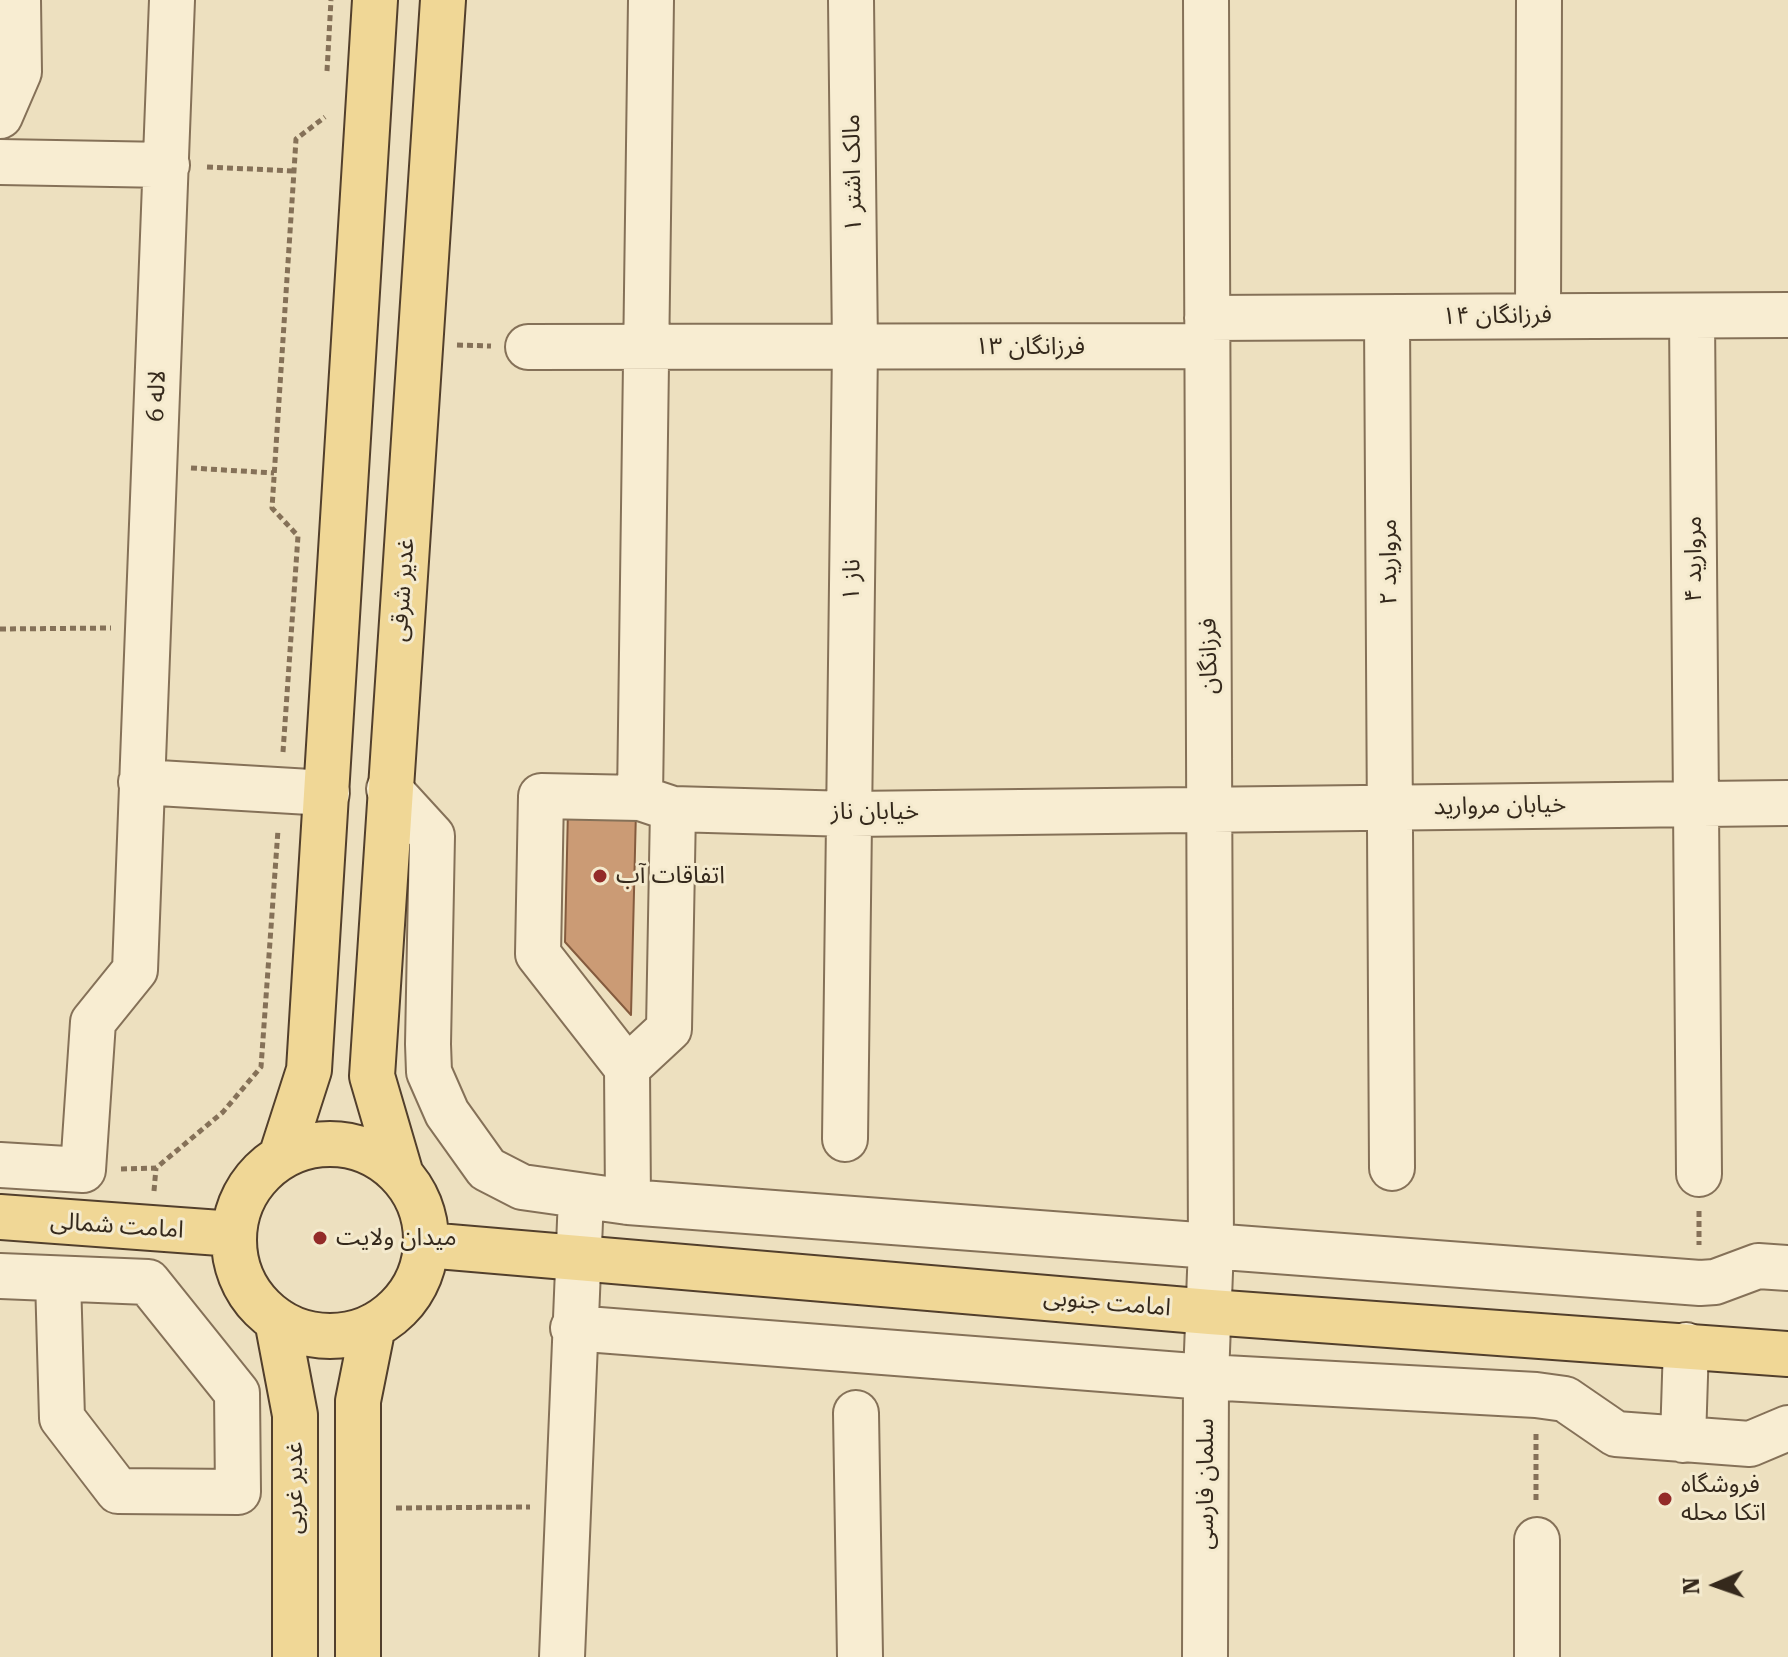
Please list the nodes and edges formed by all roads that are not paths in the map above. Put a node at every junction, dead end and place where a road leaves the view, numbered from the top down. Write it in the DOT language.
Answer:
graph roads {
  1 [pos="18,0"];
  2 [pos="172,0"];
  3 [pos="375,0"];
  4 [pos="443,0"];
  5 [pos="651,0"];
  6 [pos="851,0"];
  7 [pos="1206,0"];
  8 [pos="1539,0"];
  9 [pos="9,72"];
  10 [pos="0,116"];
  11 [pos="0,162"];
  12 [pos="167,165"];
  13 [pos="1538,315"];
  14 [pos="1788,315"];
  15 [pos="1692,316"];
  16 [pos="1387,318"];
  17 [pos="1206,332"];
  18 [pos="528,347"];
  19 [pos="646,347"];
  20 [pos="855,347"];
  21 [pos="141,782"];
  22 [pos="389,789"];
  23 [pos="327,793"];
  24 [pos="657,803"];
  25 [pos="1696,803"];
  26 [pos="1788,803"];
  27 [pos="1390,807"];
  28 [pos="1211,808"];
  29 [pos="850,814"];
  30 [pos="627,1068"];
  31 [pos="845,1139"];
  32 [pos="281,1157"];
  33 [pos="0,1165"];
  34 [pos="1392,1168"];
  35 [pos="1699,1174"];
  36 [pos="401,1175"];
  37 [pos="581,1197"];
  38 [pos="628,1202"];
  39 [pos="0,1217"];
  40 [pos="234,1234"];
  41 [pos="426,1245"];
  42 [pos="1211,1246"];
  43 [pos="577,1257"];
  44 [pos="1788,1268"];
  45 [pos="0,1276"];
  46 [pos="58,1279"];
  47 [pos="1210,1312"];
  48 [pos="277,1320"];
  49 [pos="373,1326"];
  50 [pos="573,1328"];
  51 [pos="1686,1345"];
  52 [pos="1788,1354"];
  53 [pos="1206,1377"];
  54 [pos="856,1413"];
  55 [pos="1788,1428"];
  56 [pos="1683,1440"];
  57 [pos="1537,1540"];
  58 [pos="860,1638"];
  59 [pos="295,1657"];
  60 [pos="358,1657"];
  61 [pos="562,1657"];
  62 [pos="1205,1657"];
  63 [pos="1537,1657"];
  1 -- 9 [label="street"];
  2 -- 12 [label="street, لاله 6"];
  3 -- 23 [label="main road"];
  4 -- 22 [label="main road, غدیر شرقی"];
  5 -- 19 [label="street"];
  6 -- 20 [label="street, مالک اشتر ۱"];
  7 -- 17 [label="street, فرزانگان"];
  8 -- 13 [label="street"];
  9 -- 10 [label="street"];
  11 -- 12 [label="street"];
  12 -- 21 [label="street, لاله 6"];
  13 -- 15 [label="street, فرزانگان ۱۴"];
  13 -- 16 [label="street, فرزانگان ۱۴"];
  14 -- 15 [label="street, فرزانگان ۱۴"];
  15 -- 25 [label="street, مروارید ۴"];
  16 -- 17 [label="street, فرزانگان ۱۴"];
  16 -- 27 [label="street, مروارید ۲"];
  17 -- 20 [label="street, فرزانگان ۱۳"];
  17 -- 28 [label="street, فرزانگان"];
  18 -- 19 [label="street, فرزانگان ۱۳"];
  19 -- 20 [label="street, فرزانگان ۱۳"];
  19 -- 24 [label="street"];
  20 -- 29 [label="street, ناز ۱"];
  21 -- 23 [label="street"];
  21 -- 33 [label="street, لاله 6"];
  22 -- 36 [label="main road, غدیر شرقی"];
  22 -- 37 [label="street"];
  23 -- 32 [label="main road"];
  24 -- 29 [label="street, خیابان ناز"];
  24 -- 30 [label="street"];
  24 -- 30 [label="street, خیابان ناز"];
  25 -- 26 [label="street, خیابان مروارید"];
  25 -- 27 [label="street, خیابان مروارید"];
  25 -- 35 [label="street, مروارید ۴"];
  27 -- 28 [label="street, خیابان مروارید"];
  27 -- 34 [label="street, مروارید ۲"];
  28 -- 29 [label="street, خیابان ناز"];
  28 -- 42 [label="street, فرزانگان"];
  29 -- 31 [label="street, ناز ۱"];
  30 -- 38 [label="street"];
  32 -- 36 [label="main road"];
  32 -- 40 [label="main road"];
  36 -- 41 [label="main road"];
  37 -- 38 [label="street"];
  37 -- 43 [label="street"];
  38 -- 42 [label="street"];
  39 -- 40 [label="main road, امامت شمالی"];
  40 -- 48 [label="main road"];
  41 -- 43 [label="main road, امامت جنوبی"];
  41 -- 49 [label="main road"];
  42 -- 44 [label="street"];
  42 -- 47 [label="street, فرزانگان"];
  43 -- 47 [label="main road, امامت جنوبی"];
  43 -- 50 [label="street"];
  45 -- 46 [label="street"];
  46 -- 46 [label="street"];
  47 -- 51 [label="main road, امامت جنوبی"];
  47 -- 53 [label="street, سلمان فارسی"];
  48 -- 49 [label="main road"];
  48 -- 59 [label="main road, غدیر غربی"];
  49 -- 60 [label="main road"];
  50 -- 53 [label="street"];
  50 -- 61 [label="street"];
  51 -- 52 [label="main road, امامت جنوبی"];
  51 -- 56 [label="street"];
  53 -- 56 [label="street"];
  53 -- 62 [label="street, سلمان فارسی"];
  54 -- 58 [label="street"];
  55 -- 56 [label="street"];
  57 -- 63 [label="street"];
}
